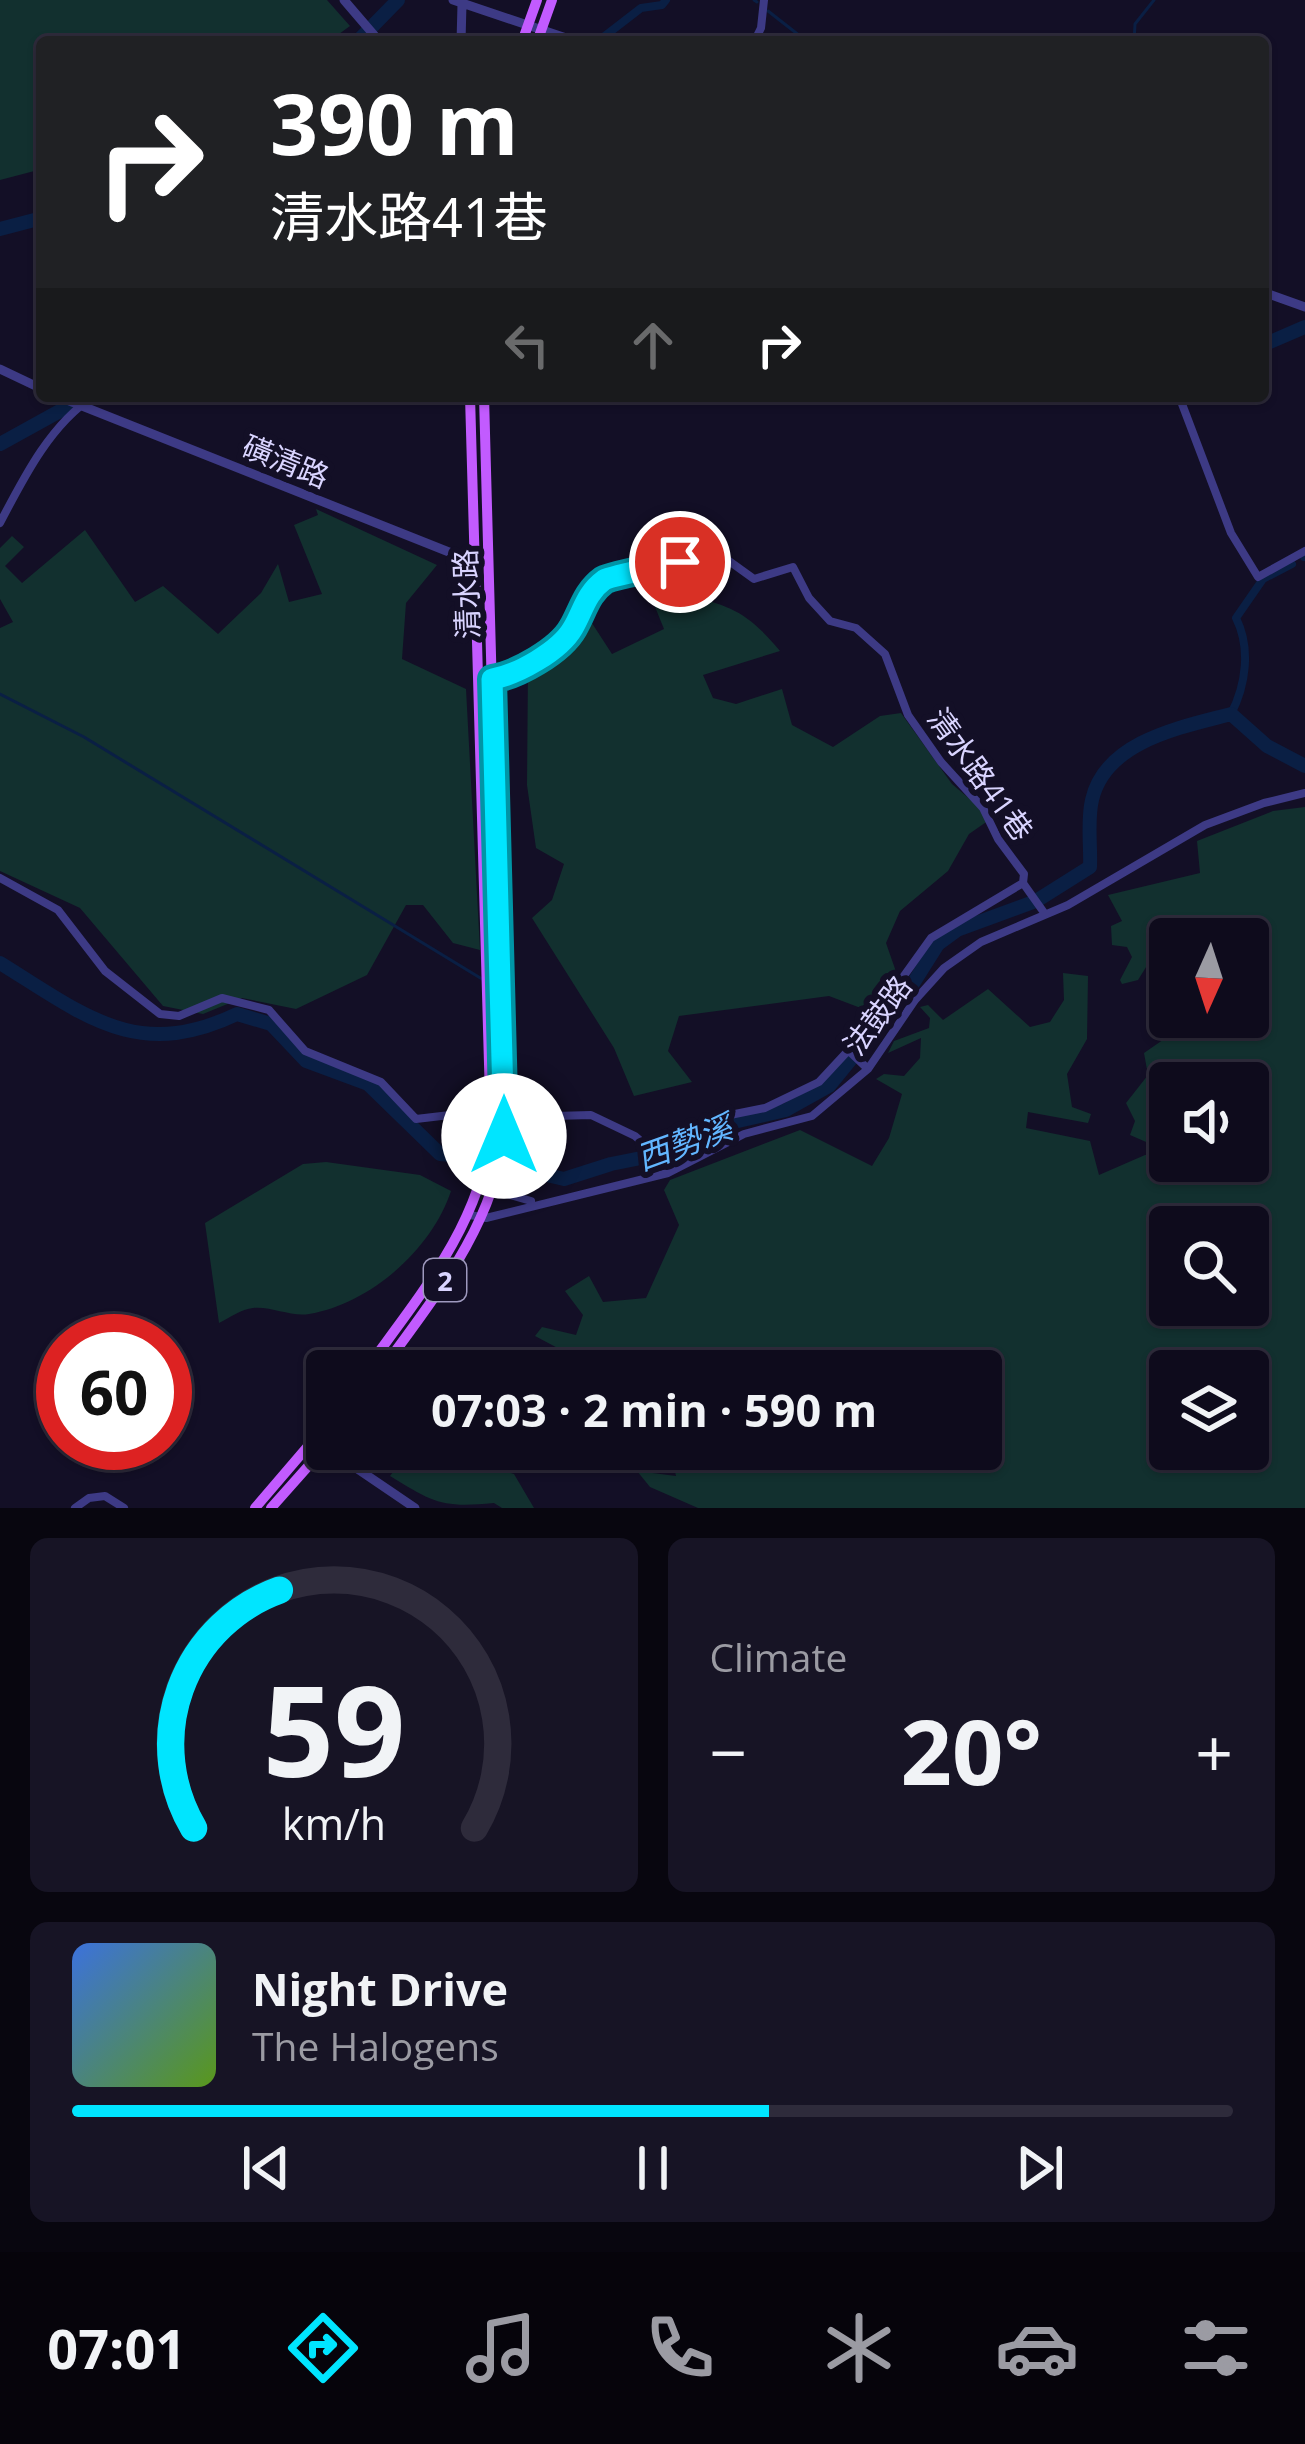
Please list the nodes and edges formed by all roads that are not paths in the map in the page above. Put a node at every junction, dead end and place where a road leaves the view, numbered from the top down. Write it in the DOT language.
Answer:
graph roads {
  1 [pos="344,0"];
  2 [pos="537,0"];
  3 [pos="552,0"];
  4 [pos="764,0"];
  5 [pos="458,2"];
  6 [pos="375,36"];
  7 [pos="461,36"];
  8 [pos="524,36"];
  9 [pos="539,36"];
  10 [pos="560,36"];
  11 [pos="757,36"];
  12 [pos="1269,294"];
  13 [pos="1305,307"];
  14 [pos="0,369"];
  15 [pos="36,386"];
  16 [pos="72,402"];
  17 [pos="85,402"];
  18 [pos="470,402"];
  19 [pos="484,402"];
  20 [pos="1181,402"];
  21 [pos="80,405"];
  22 [pos="0,523"];
  23 [pos="1305,551"];
  24 [pos="474,562"];
  25 [pos="489,563"];
  26 [pos="486,678"];
  27 [pos="1305,793"];
  28 [pos="0,878"];
  29 [pos="1023,883"];
  30 [pos="1046,914"];
  31 [pos="848,1051"];
  32 [pos="868,1070"];
  33 [pos="700,1131"];
  34 [pos="497,1142"];
  35 [pos="713,1148"];
  36 [pos="493,1175"];
  37 [pos="538,1202"];
  38 [pos="476,1215"];
  39 [pos="380,1350"];
  40 [pos="396,1350"];
  41 [pos="306,1459"];
  42 [pos="306,1464"];
  43 [pos="360,1470"];
  44 [pos="75,1508"];
  45 [pos="124,1508"];
  46 [pos="255,1508"];
  47 [pos="271,1508"];
  48 [pos="415,1508"];
  1 -- 6 [label="street"];
  2 -- 8 [label="main road, bridge"];
  3 -- 9 [label="main road, bridge"];
  4 -- 11 [label="street"];
  5 -- 7 [label="street"];
  5 -- 10 [label="street"];
  12 -- 13 [label="street"];
  14 -- 15 [label="street"];
  16 -- 21 [label="street, 磺清路"];
  17 -- 21 [label="street"];
  18 -- 24 [label="main road, 清水路 / 2"];
  19 -- 25 [label="main road, 清水路 / 2"];
  20 -- 23 [label="street"];
  21 -- 22 [label="street"];
  21 -- 24 [label="street, 磺清路"];
  24 -- 25 [label="street"];
  24 -- 26 [label="main road, 清水路 / 2"];
  25 -- 26 [label="main road, 清水路 / 2"];
  26 -- 29 [label="street, 清水路41巷"];
  26 -- 34 [label="main road, 清水路 / 2"];
  27 -- 30 [label="street, 法鼓路"];
  28 -- 34 [label="street"];
  29 -- 30 [label="street, 清水路41巷"];
  29 -- 31 [label="street"];
  30 -- 32 [label="street, 法鼓路"];
  31 -- 32 [label="street"];
  31 -- 33 [label="street"];
  32 -- 35 [label="street, 法鼓路"];
  33 -- 34 [label="street"];
  33 -- 35 [label="street"];
  34 -- 36 [label="main road, 2"];
  35 -- 37 [label="street, 法鼓路"];
  36 -- 37 [label="street"];
  36 -- 38 [label="main road, 2"];
  37 -- 38 [label="street, 法鼓路"];
  38 -- 39 [label="main road, 2"];
  38 -- 40 [label="main road, 2"];
  41 -- 46 [label="main road"];
  42 -- 47 [label="main road"];
  43 -- 48 [label="street"];
  44 -- 45 [label="street"];
}
